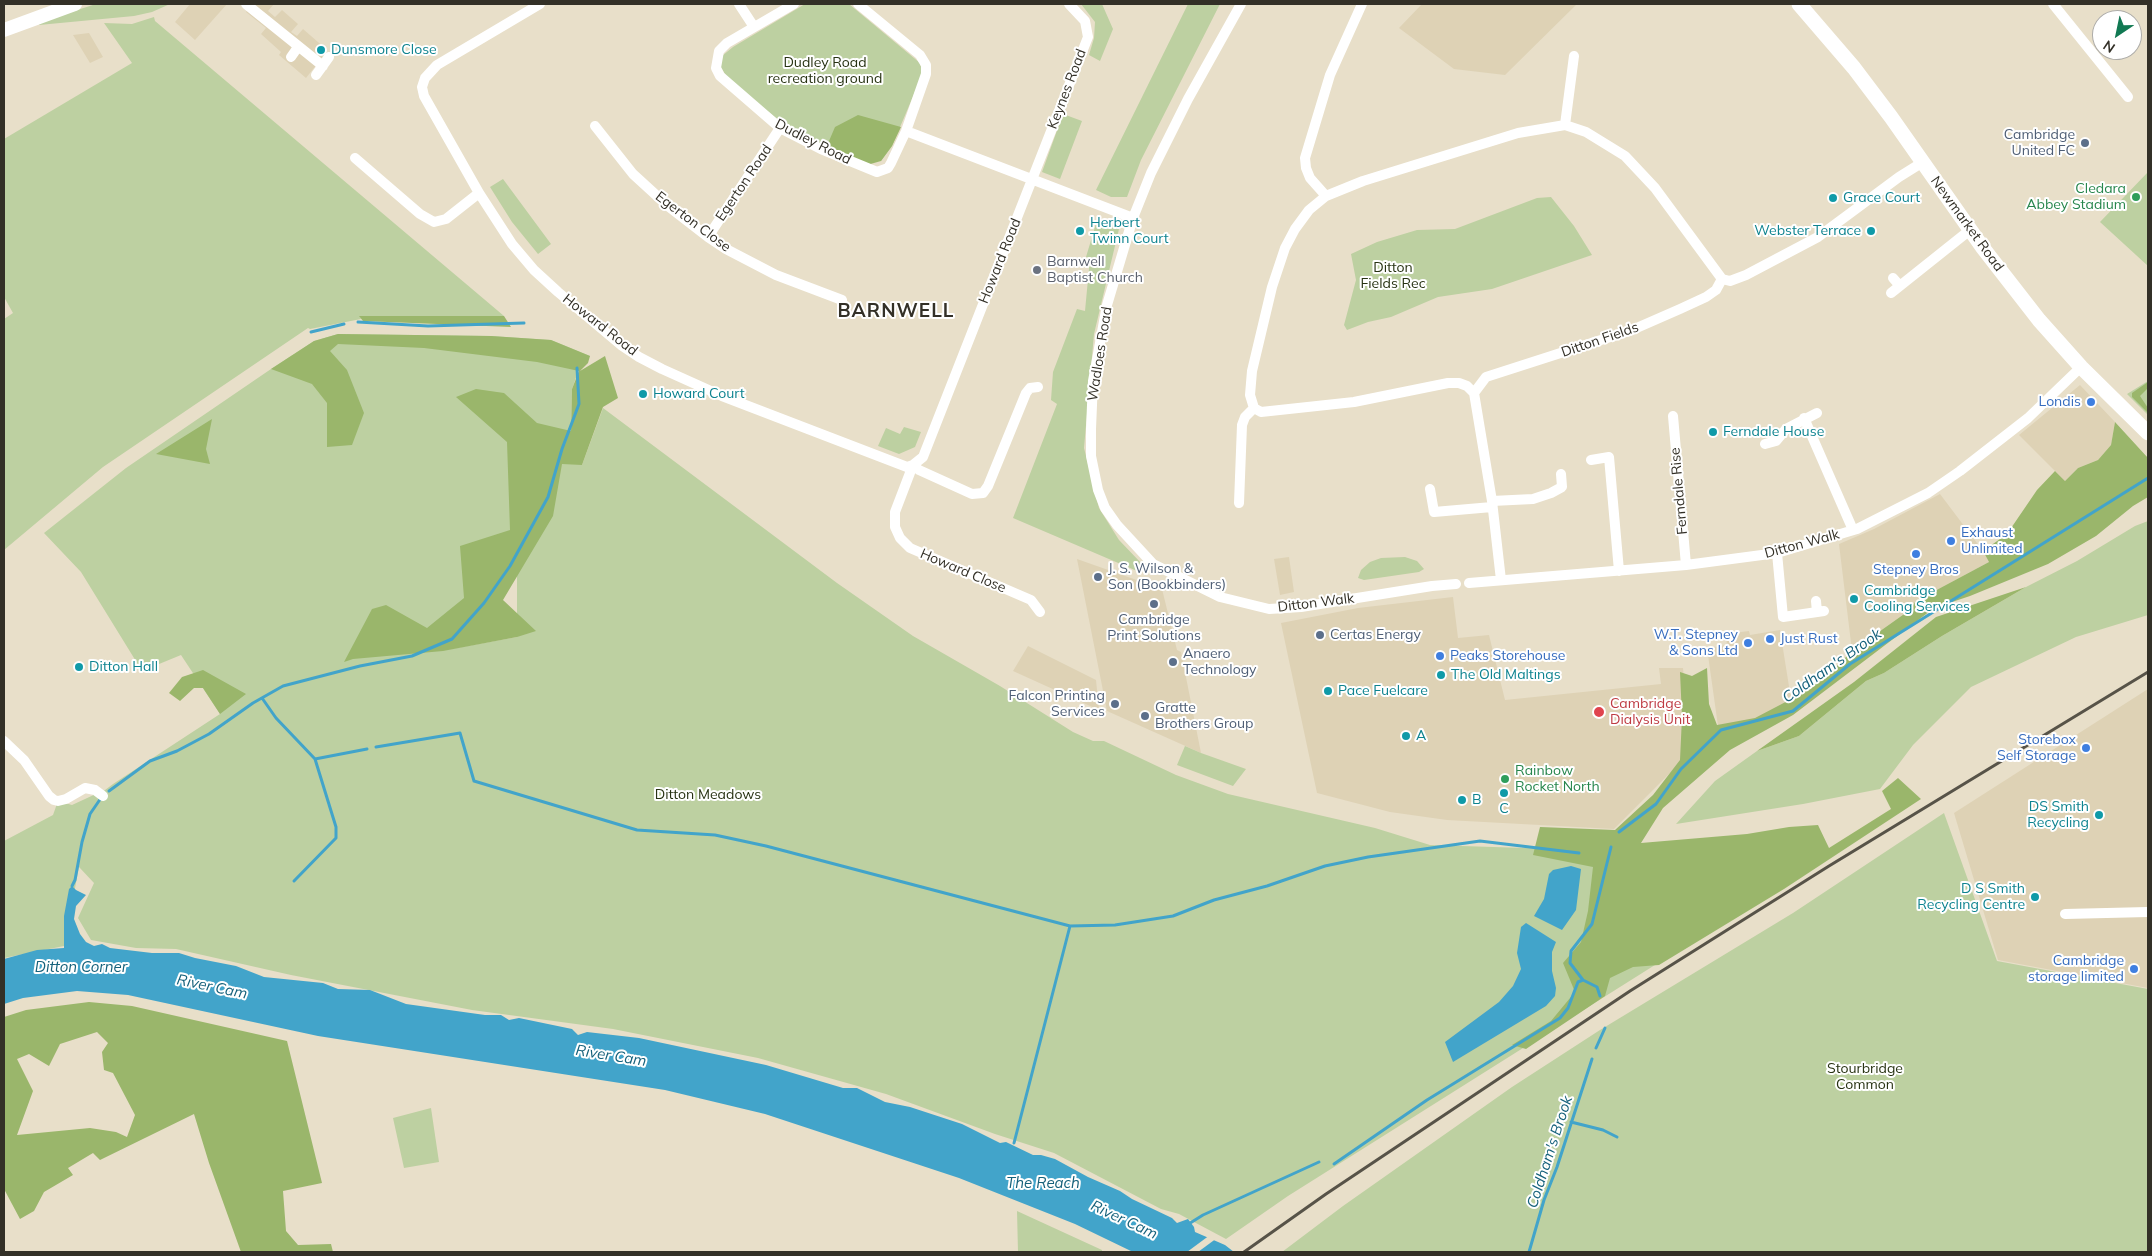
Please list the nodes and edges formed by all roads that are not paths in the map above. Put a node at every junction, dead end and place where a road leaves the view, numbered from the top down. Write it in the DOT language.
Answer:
graph roads {
  1 [pos="75,4"];
  2 [pos="246,4"];
  3 [pos="540,4"];
  4 [pos="740,4"];
  5 [pos="794,4"];
  6 [pos="858,4"];
  7 [pos="1069,4"];
  8 [pos="1241,4"];
  9 [pos="1362,4"];
  10 [pos="2052,4"];
  11 [pos="1803,5"];
  12 [pos="754,27"];
  13 [pos="4,30"];
  14 [pos="298,48"];
  15 [pos="1574,56"];
  16 [pos="291,57"];
  17 [pos="316,75"];
  18 [pos="2128,97"];
  19 [pos="594,126"];
  20 [pos="1565,126"];
  21 [pos="780,128"];
  22 [pos="906,131"];
  23 [pos="355,158"];
  24 [pos="1923,162"];
  25 [pos="1032,178"];
  26 [pos="479,193"];
  27 [pos="1326,196"];
  28 [pos="1133,218"];
  29 [pos="1970,230"];
  30 [pos="708,237"];
  31 [pos="1722,279"];
  32 [pos="1891,293"];
  33 [pos="842,300"];
  34 [pos="2081,367"];
  35 [pos="1038,387"];
  36 [pos="1474,393"];
  37 [pos="1254,408"];
  38 [pos="1817,413"];
  39 [pos="1673,416"];
  40 [pos="1804,418"];
  41 [pos="2148,432"];
  42 [pos="1765,444"];
  43 [pos="1591,460"];
  44 [pos="913,465"];
  45 [pos="1561,474"];
  46 [pos="1430,489"];
  47 [pos="1240,503"];
  48 [pos="1492,504"];
  49 [pos="1853,530"];
  50 [pos="1777,553"];
  51 [pos="1153,564"];
  52 [pos="1686,565"];
  53 [pos="1619,571"];
  54 [pos="1501,580"];
  55 [pos="1469,583"];
  56 [pos="1456,584"];
  57 [pos="1816,601"];
  58 [pos="1040,612"];
  59 [pos="4,741"];
  60 [pos="103,796"];
  61 [pos="2148,912"];
  62 [pos="2065,914"];
  1 -- 13 [label="main road"];
  2 -- 14 [label="street"];
  3 -- 26 [label="street, Howard Road"];
  4 -- 12 [label="street"];
  5 -- 12 [label="street, Dudley Road"];
  6 -- 22 [label="street, Dudley Road"];
  7 -- 25 [label="street, Keynes Road"];
  8 -- 28 [label="street, Wadloes Road"];
  9 -- 27 [label="street"];
  10 -- 18 [label="street"];
  11 -- 24 [label="main road, Newmarket Road"];
  12 -- 21 [label="street, Dudley Road"];
  14 -- 16 [label="street"];
  14 -- 17 [label="street"];
  15 -- 20 [label="street"];
  19 -- 30 [label="street, Egerton Close"];
  20 -- 27 [label="street"];
  20 -- 31 [label="street"];
  21 -- 22 [label="street, Dudley Road"];
  21 -- 30 [label="street, Egerton Road"];
  22 -- 25 [label="street"];
  23 -- 26 [label="street"];
  24 -- 29 [label="main road, Newmarket Road"];
  24 -- 31 [label="street"];
  25 -- 28 [label="street"];
  25 -- 44 [label="street, Howard Road"];
  26 -- 44 [label="street, Howard Road"];
  27 -- 37 [label="street"];
  28 -- 51 [label="street, Wadloes Road"];
  29 -- 32 [label="street"];
  29 -- 34 [label="main road, Newmarket Road"];
  30 -- 33 [label="street, Egerton Close"];
  31 -- 36 [label="street, Ditton Fields"];
  34 -- 41 [label="main road, Newmarket Road"];
  34 -- 49 [label="street, Ditton Walk"];
  35 -- 44 [label="street"];
  36 -- 37 [label="street"];
  36 -- 48 [label="street"];
  37 -- 47 [label="street"];
  38 -- 40 [label="street"];
  39 -- 52 [label="street, Ferndale Rise"];
  40 -- 42 [label="street"];
  40 -- 49 [label="street"];
  43 -- 53 [label="street"];
  44 -- 58 [label="street, Howard Close"];
  45 -- 48 [label="street"];
  46 -- 48 [label="street"];
  48 -- 54 [label="street"];
  49 -- 50 [label="street, Ditton Walk"];
  50 -- 52 [label="street, Ditton Walk"];
  50 -- 57 [label="street"];
  51 -- 56 [label="street, Ditton Walk"];
  52 -- 53 [label="street, Ditton Walk"];
  53 -- 54 [label="street, Ditton Walk"];
  54 -- 55 [label="street, Ditton Walk"];
  59 -- 60 [label="street"];
  61 -- 62 [label="street"];
}
